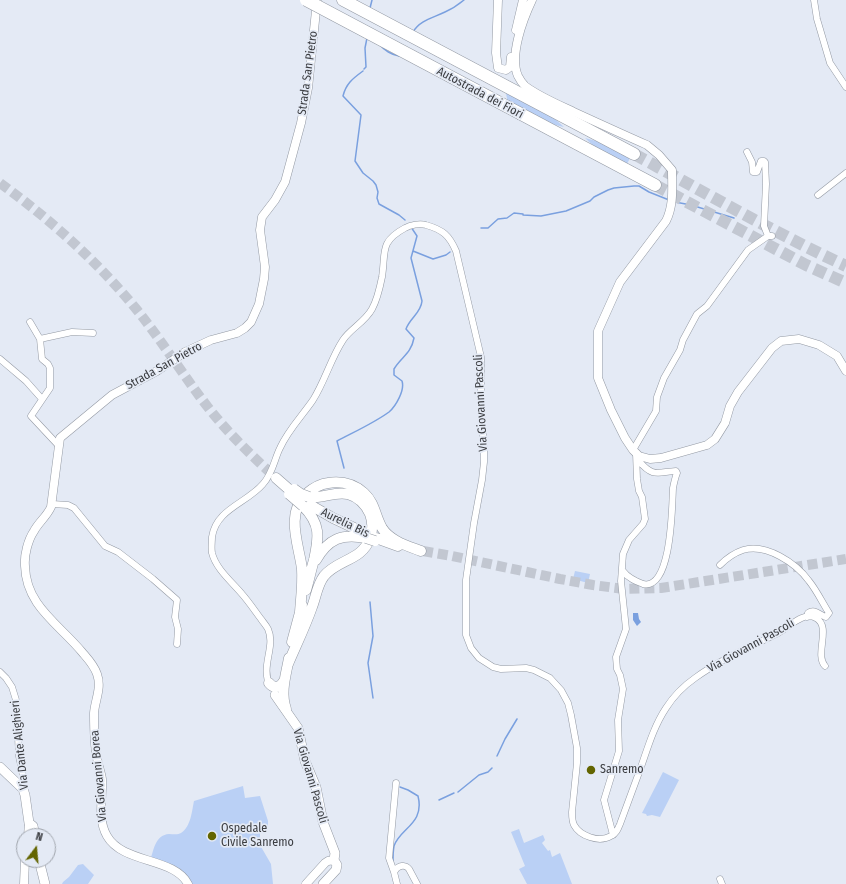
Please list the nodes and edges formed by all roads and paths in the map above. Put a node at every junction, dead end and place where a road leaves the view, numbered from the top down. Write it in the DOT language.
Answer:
graph roads {
  1 [pos="306,0"];
  2 [pos="317,0"];
  3 [pos="343,0"];
  4 [pos="498,0"];
  5 [pos="523,0"];
  6 [pos="532,0"];
  7 [pos="814,0"];
  8 [pos="846,87"];
  9 [pos="747,152"];
  10 [pos="634,154"];
  11 [pos="846,173"];
  12 [pos="655,185"];
  13 [pos="818,195"];
  14 [pos="30,322"];
  15 [pos="93,333"];
  16 [pos="40,339"];
  17 [pos="0,359"];
  18 [pos="846,371"];
  19 [pos="42,399"];
  20 [pos="59,446"];
  21 [pos="636,453"];
  22 [pos="279,480"];
  23 [pos="306,502"];
  24 [pos="52,504"];
  25 [pos="371,538"];
  26 [pos="720,565"];
  27 [pos="623,571"];
  28 [pos="307,584"];
  29 [pos="300,612"];
  30 [pos="807,617"];
  31 [pos="64,632"];
  32 [pos="177,644"];
  33 [pos="288,664"];
  34 [pos="825,666"];
  35 [pos="0,672"];
  36 [pos="269,683"];
  37 [pos="282,687"];
  38 [pos="286,709"];
  39 [pos="0,767"];
  40 [pos="396,783"];
  41 [pos="23,789"];
  42 [pos="29,822"];
  43 [pos="29,828"];
  44 [pos="33,828"];
  45 [pos="613,835"];
  46 [pos="334,860"];
  47 [pos="25,868"];
  48 [pos="41,868"];
  49 [pos="394,872"];
  50 [pos="24,884"];
  51 [pos="46,884"];
  52 [pos="188,884"];
  53 [pos="306,884"];
  54 [pos="323,884"];
  55 [pos="397,884"];
  56 [pos="417,884"];
  1 -- 12 [label="highway, Autostrada dei Fiori, bridge"];
  2 -- 20 [label="street, Strada San Pietro"];
  3 -- 10 [label="highway, Autostrada dei Fiori"];
  4 -- 5 [label="street"];
  6 -- 21 [label="street"];
  7 -- 8 [label="street"];
  9 -- 21 [label="street"];
  11 -- 13 [label="street"];
  14 -- 16 [label="street"];
  15 -- 16 [label="street"];
  16 -- 19 [label="street"];
  17 -- 19 [label="street"];
  18 -- 21 [label="street"];
  19 -- 20 [label="street"];
  20 -- 24 [label="street, Strada San Pietro"];
  21 -- 27 [label="street"];
  21 -- 27 [label="street"];
  22 -- 23 [label="highway, Aurelia Bis"];
  23 -- 25 [label="highway, Aurelia Bis"];
  23 -- 28 [label="highway"];
  23 -- 33 [label="highway"];
  24 -- 31 [label="street, Strada San Pietro"];
  24 -- 32 [label="street"];
  25 -- 28 [label="highway"];
  25 -- 29 [label="highway, Aurelia Bis"];
  26 -- 30 [label="street"];
  27 -- 45 [label="street"];
  28 -- 29 [label="highway"];
  29 -- 33 [label="highway"];
  30 -- 34 [label="street, Via Giovanni Pascoli"];
  30 -- 45 [label="street, Via Giovanni Pascoli"];
  31 -- 52 [label="street, Via Giovanni Borea"];
  33 -- 37 [label="highway"];
  35 -- 41 [label="street, Via Dante Alighieri"];
  36 -- 37 [label="street, Via Giovanni Pascoli"];
  36 -- 37 [label="highway"];
  36 -- 45 [label="street, Via Giovanni Pascoli"];
  37 -- 38 [label="highway"];
  38 -- 46 [label="main road, Via Giovanni Pascoli"];
  39 -- 41 [label="main road"];
  40 -- 49 [label="street"];
  41 -- 42 [label="main road, Via Dante Alighieri"];
  42 -- 43 [label="street"];
  42 -- 44 [label="main road"];
  46 -- 53 [label="street"];
  46 -- 54 [label="main road"];
  47 -- 50 [label="street"];
  48 -- 51 [label="main road"];
  49 -- 55 [label="street"];
  49 -- 56 [label="street"];
}
